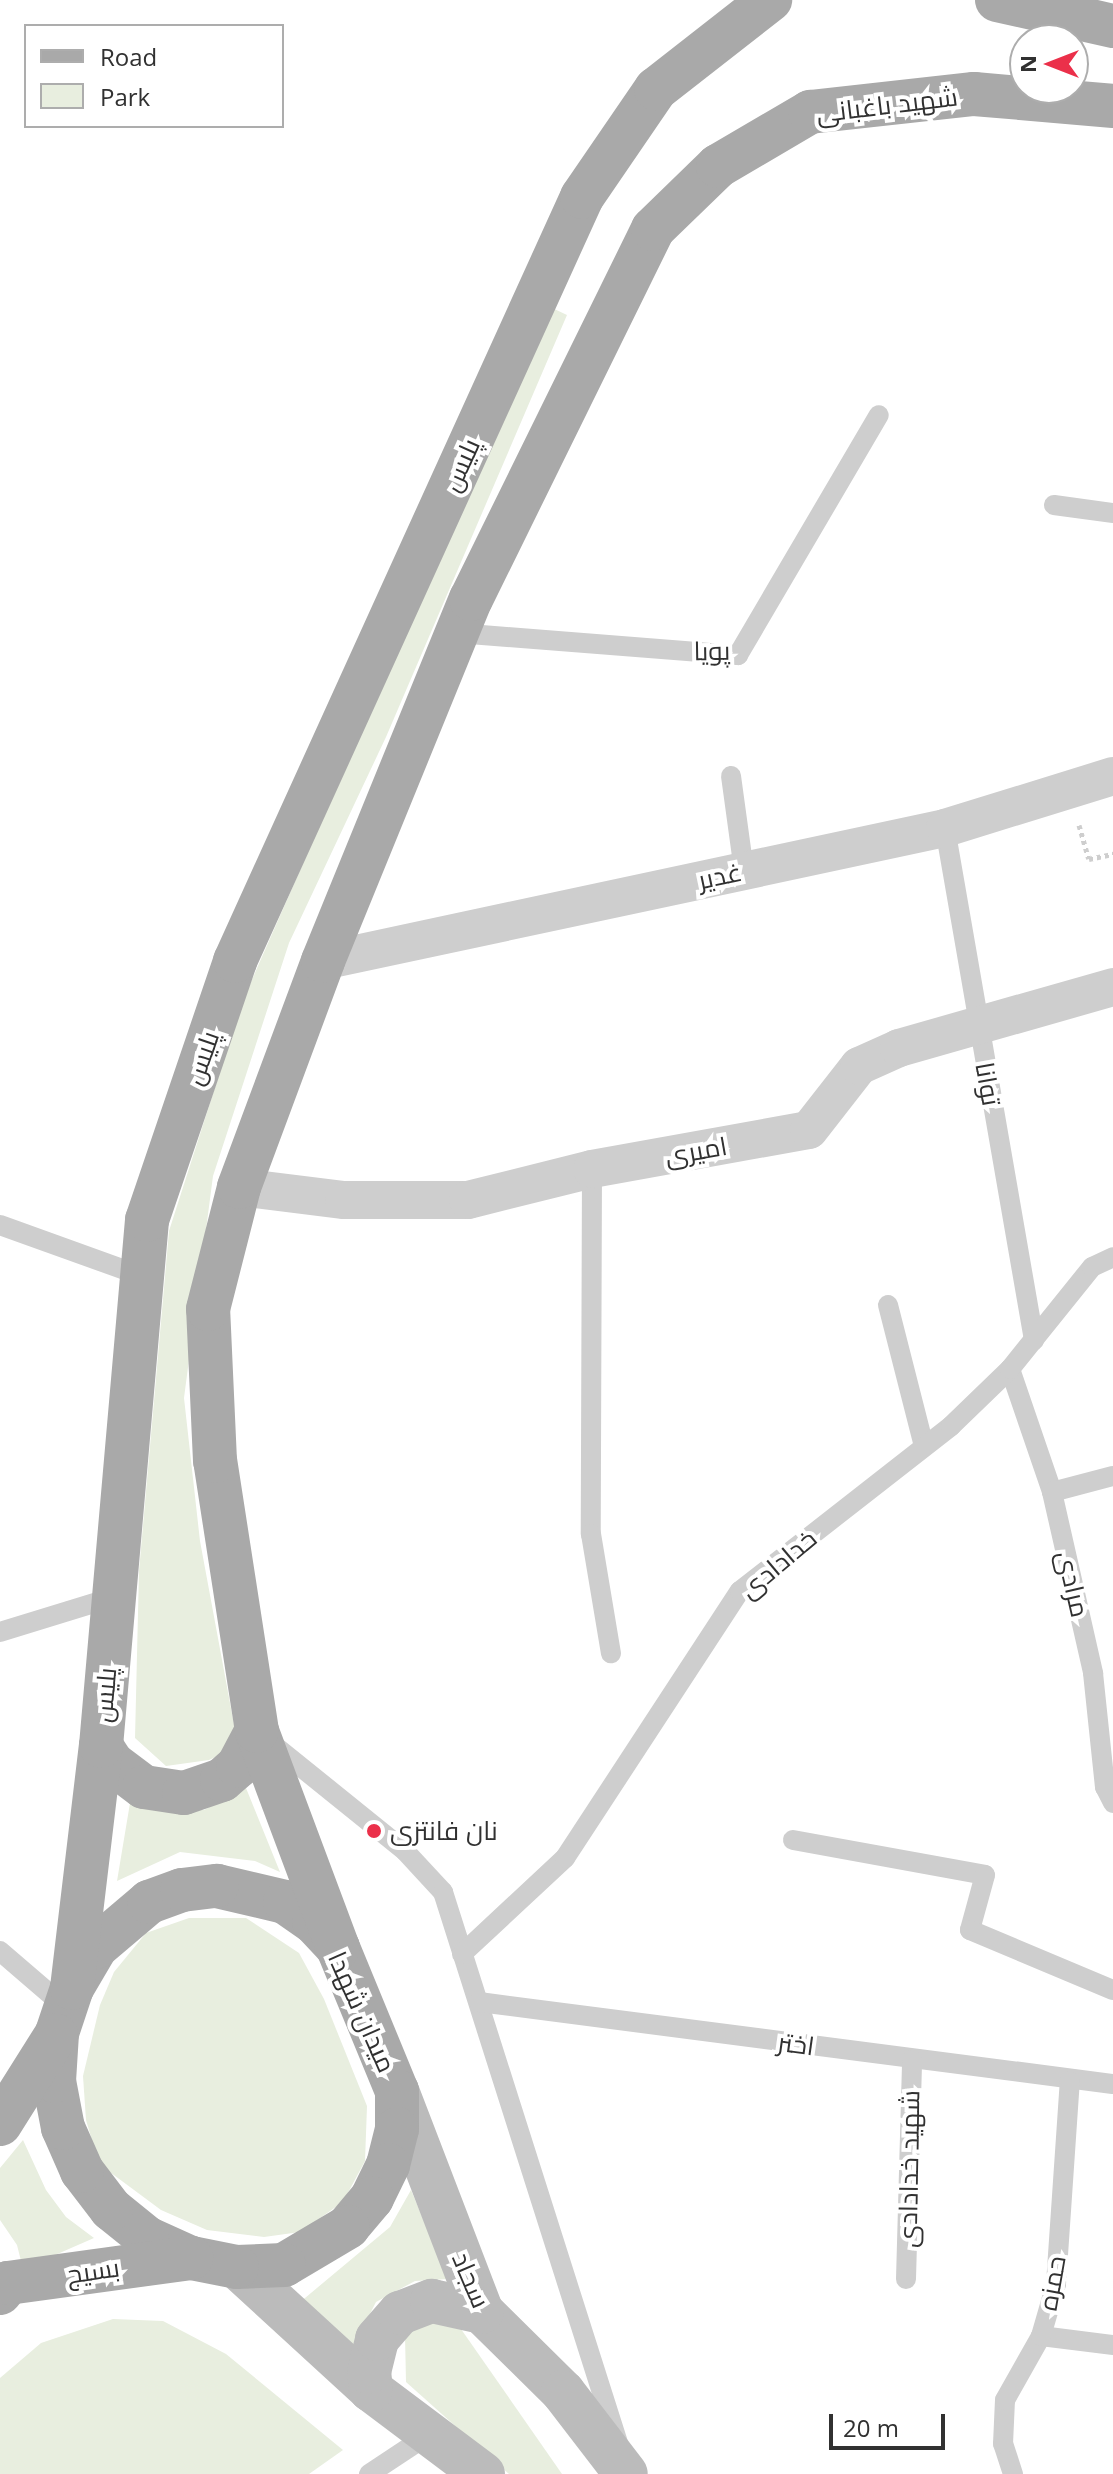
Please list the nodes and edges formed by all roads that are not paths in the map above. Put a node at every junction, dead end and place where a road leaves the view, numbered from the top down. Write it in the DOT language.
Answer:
graph roads {
  1 [pos="770,0"];
  2 [pos="997,0"];
  3 [pos="1113,26"];
  4 [pos="1113,106"];
  5 [pos="879,415"];
  6 [pos="1054,505"];
  7 [pos="1113,513"];
  8 [pos="457,633"];
  9 [pos="731,776"];
  10 [pos="1113,776"];
  11 [pos="945,828"];
  12 [pos="744,871"];
  13 [pos="323,961"];
  14 [pos="1113,987"];
  15 [pos="978,1026"];
  16 [pos="592,1169"];
  17 [pos="239,1187"];
  18 [pos="0,1225"];
  19 [pos="1113,1257"];
  20 [pos="142,1276"];
  21 [pos="888,1305"];
  22 [pos="1034,1340"];
  23 [pos="1010,1369"];
  24 [pos="924,1446"];
  25 [pos="1113,1476"];
  26 [pos="1052,1492"];
  27 [pos="114,1597"];
  28 [pos="0,1632"];
  29 [pos="611,1653"];
  30 [pos="257,1731"];
  31 [pos="101,1746"];
  32 [pos="1113,1803"];
  33 [pos="793,1840"];
  34 [pos="338,1948"];
  35 [pos="0,1951"];
  36 [pos="462,1954"];
  37 [pos="1113,1990"];
  38 [pos="479,2002"];
  39 [pos="65,2009"];
  40 [pos="912,2060"];
  41 [pos="1070,2081"];
  42 [pos="1113,2084"];
  43 [pos="397,2091"];
  44 [pos="0,2124"];
  45 [pos="191,2258"];
  46 [pos="237,2267"];
  47 [pos="3,2277"];
  48 [pos="906,2279"];
  49 [pos="482,2312"];
  50 [pos="1041,2336"];
  51 [pos="1113,2345"];
  52 [pos="371,2390"];
  53 [pos="428,2435"];
  54 [pos="369,2474"];
  55 [pos="483,2474"];
  56 [pos="627,2474"];
  57 [pos="1013,2474"];
  1 -- 20 [label="main road, پلیس"];
  2 -- 3 [label="main road"];
  4 -- 8 [label="main road, شهید باغبانی"];
  5 -- 8 [label="lane, پویا"];
  6 -- 7 [label="lane"];
  8 -- 13 [label="main road"];
  9 -- 12 [label="lane"];
  10 -- 11 [label="street, غدیر"];
  11 -- 12 [label="street, غدیر"];
  11 -- 15 [label="lane, توانا"];
  12 -- 13 [label="street, غدیر"];
  13 -- 17 [label="main road"];
  14 -- 15 [label="street, امیری"];
  15 -- 16 [label="street, امیری"];
  15 -- 22 [label="lane, توانا"];
  16 -- 17 [label="street, امیری"];
  16 -- 29 [label="lane"];
  17 -- 30 [label="main road"];
  18 -- 20 [label="lane"];
  19 -- 22 [label="lane, خدادادی"];
  20 -- 27 [label="main road, پلیس"];
  21 -- 24 [label="lane"];
  22 -- 23 [label="lane, خدادادی"];
  23 -- 24 [label="lane, خدادادی"];
  23 -- 26 [label="lane, مرادی"];
  24 -- 36 [label="lane, خدادادی"];
  25 -- 26 [label="lane"];
  26 -- 32 [label="lane, مرادی"];
  27 -- 28 [label="lane"];
  27 -- 31 [label="main road, پلیس"];
  30 -- 31 [label="main road"];
  30 -- 34 [label="main road"];
  30 -- 36 [label="lane"];
  31 -- 39 [label="main road, پلیس"];
  33 -- 37 [label="lane"];
  34 -- 39 [label="main road, میدان شهدا"];
  34 -- 43 [label="main road, میدان شهدا"];
  35 -- 39 [label="lane"];
  36 -- 38 [label="lane"];
  38 -- 40 [label="lane, اختر"];
  38 -- 56 [label="lane"];
  39 -- 44 [label="main road"];
  39 -- 45 [label="main road, میدان شهدا"];
  40 -- 41 [label="lane, اختر"];
  40 -- 48 [label="lane, شهید خدادادی"];
  41 -- 42 [label="lane, اختر"];
  41 -- 50 [label="lane, حمزه"];
  43 -- 46 [label="main road, میدان شهدا"];
  43 -- 49 [label="street, سجاد"];
  45 -- 46 [label="main road, میدان شهدا"];
  45 -- 47 [label="main road, بسیج"];
  46 -- 52 [label="street"];
  49 -- 52 [label="street"];
  49 -- 56 [label="street, سجاد"];
  50 -- 51 [label="lane"];
  50 -- 57 [label="lane, حمزه"];
  52 -- 53 [label="street"];
  53 -- 54 [label="lane"];
  53 -- 55 [label="street"];
}
